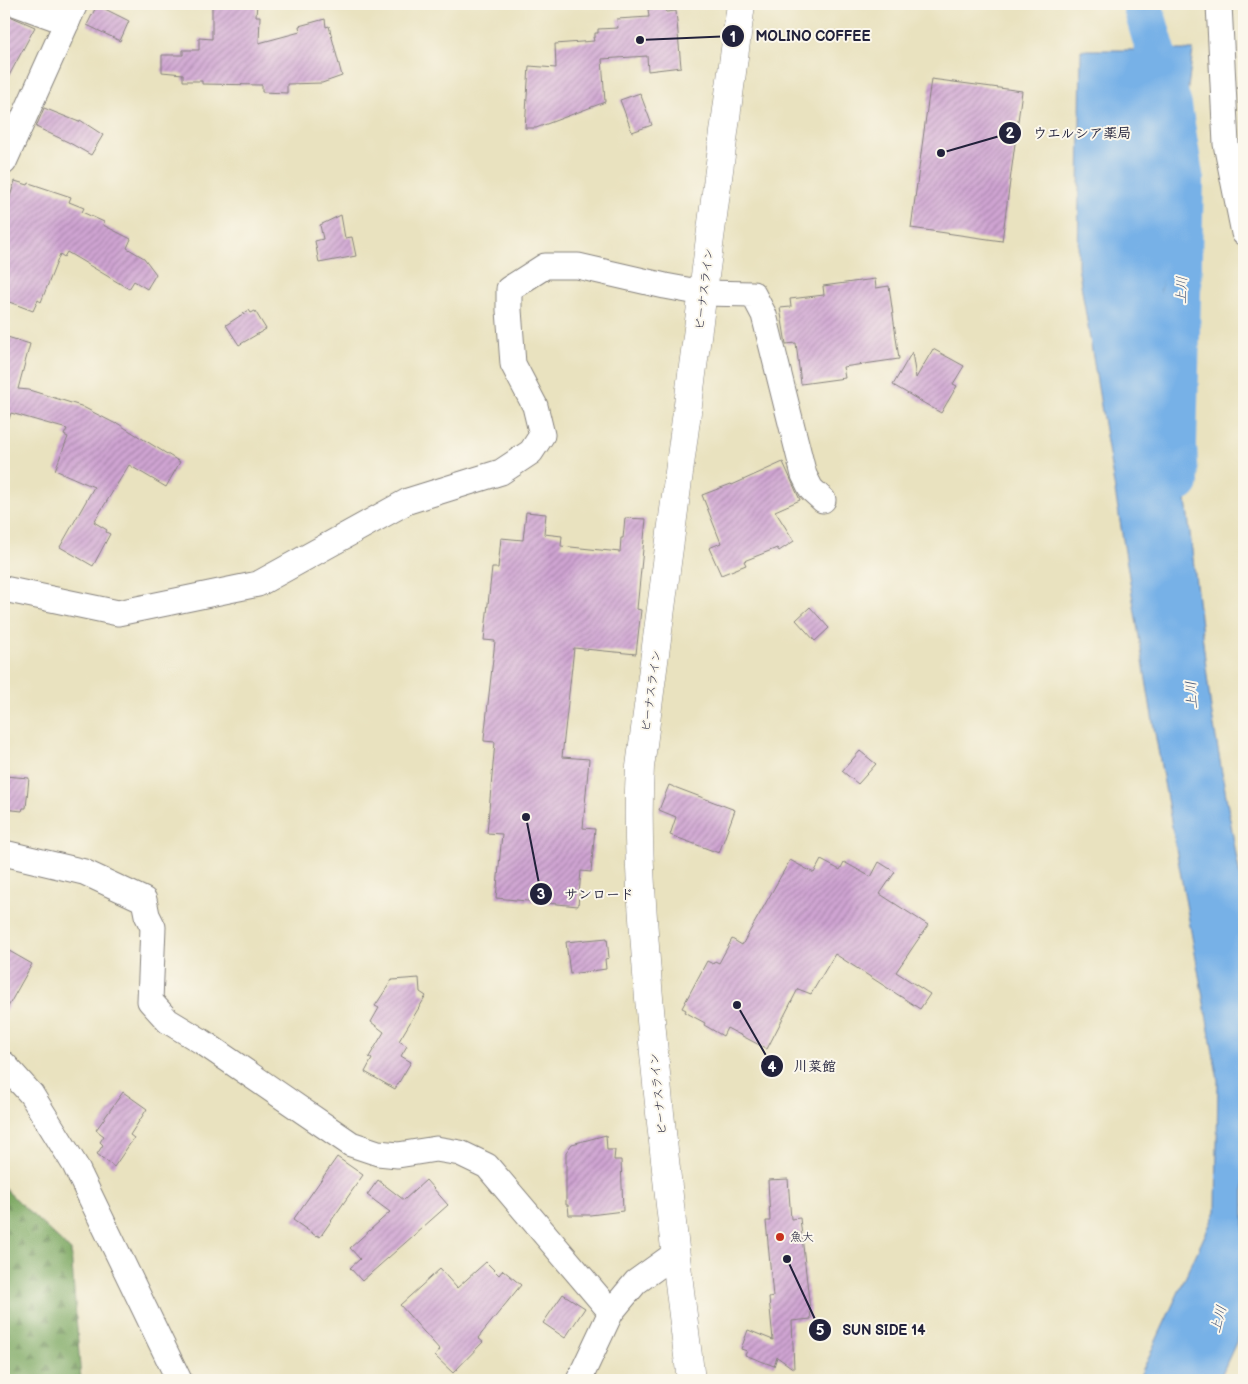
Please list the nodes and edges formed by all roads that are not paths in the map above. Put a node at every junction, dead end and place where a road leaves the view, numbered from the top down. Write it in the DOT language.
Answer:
graph roads {
  1 [pos="17,4"];
  2 [pos="740,4"];
  3 [pos="1219,4"];
  4 [pos="71,13"];
  5 [pos="4,162"];
  6 [pos="1244,233"];
  7 [pos="703,293"];
  8 [pos="824,500"];
  9 [pos="4,589"];
  10 [pos="4,853"];
  11 [pos="4,1064"];
  12 [pos="675,1254"];
  13 [pos="611,1312"];
  14 [pos="179,1380"];
  15 [pos="579,1380"];
  16 [pos="691,1380"];
  1 -- 4 [label="street"];
  2 -- 7 [label="main road, ビーナスライン"];
  3 -- 6 [label="street"];
  4 -- 5 [label="street"];
  7 -- 8 [label="street"];
  7 -- 9 [label="street"];
  7 -- 12 [label="main road, ビーナスライン"];
  10 -- 13 [label="street"];
  11 -- 14 [label="street"];
  12 -- 13 [label="street"];
  12 -- 16 [label="main road, ビーナスライン"];
  13 -- 15 [label="street"];
}
